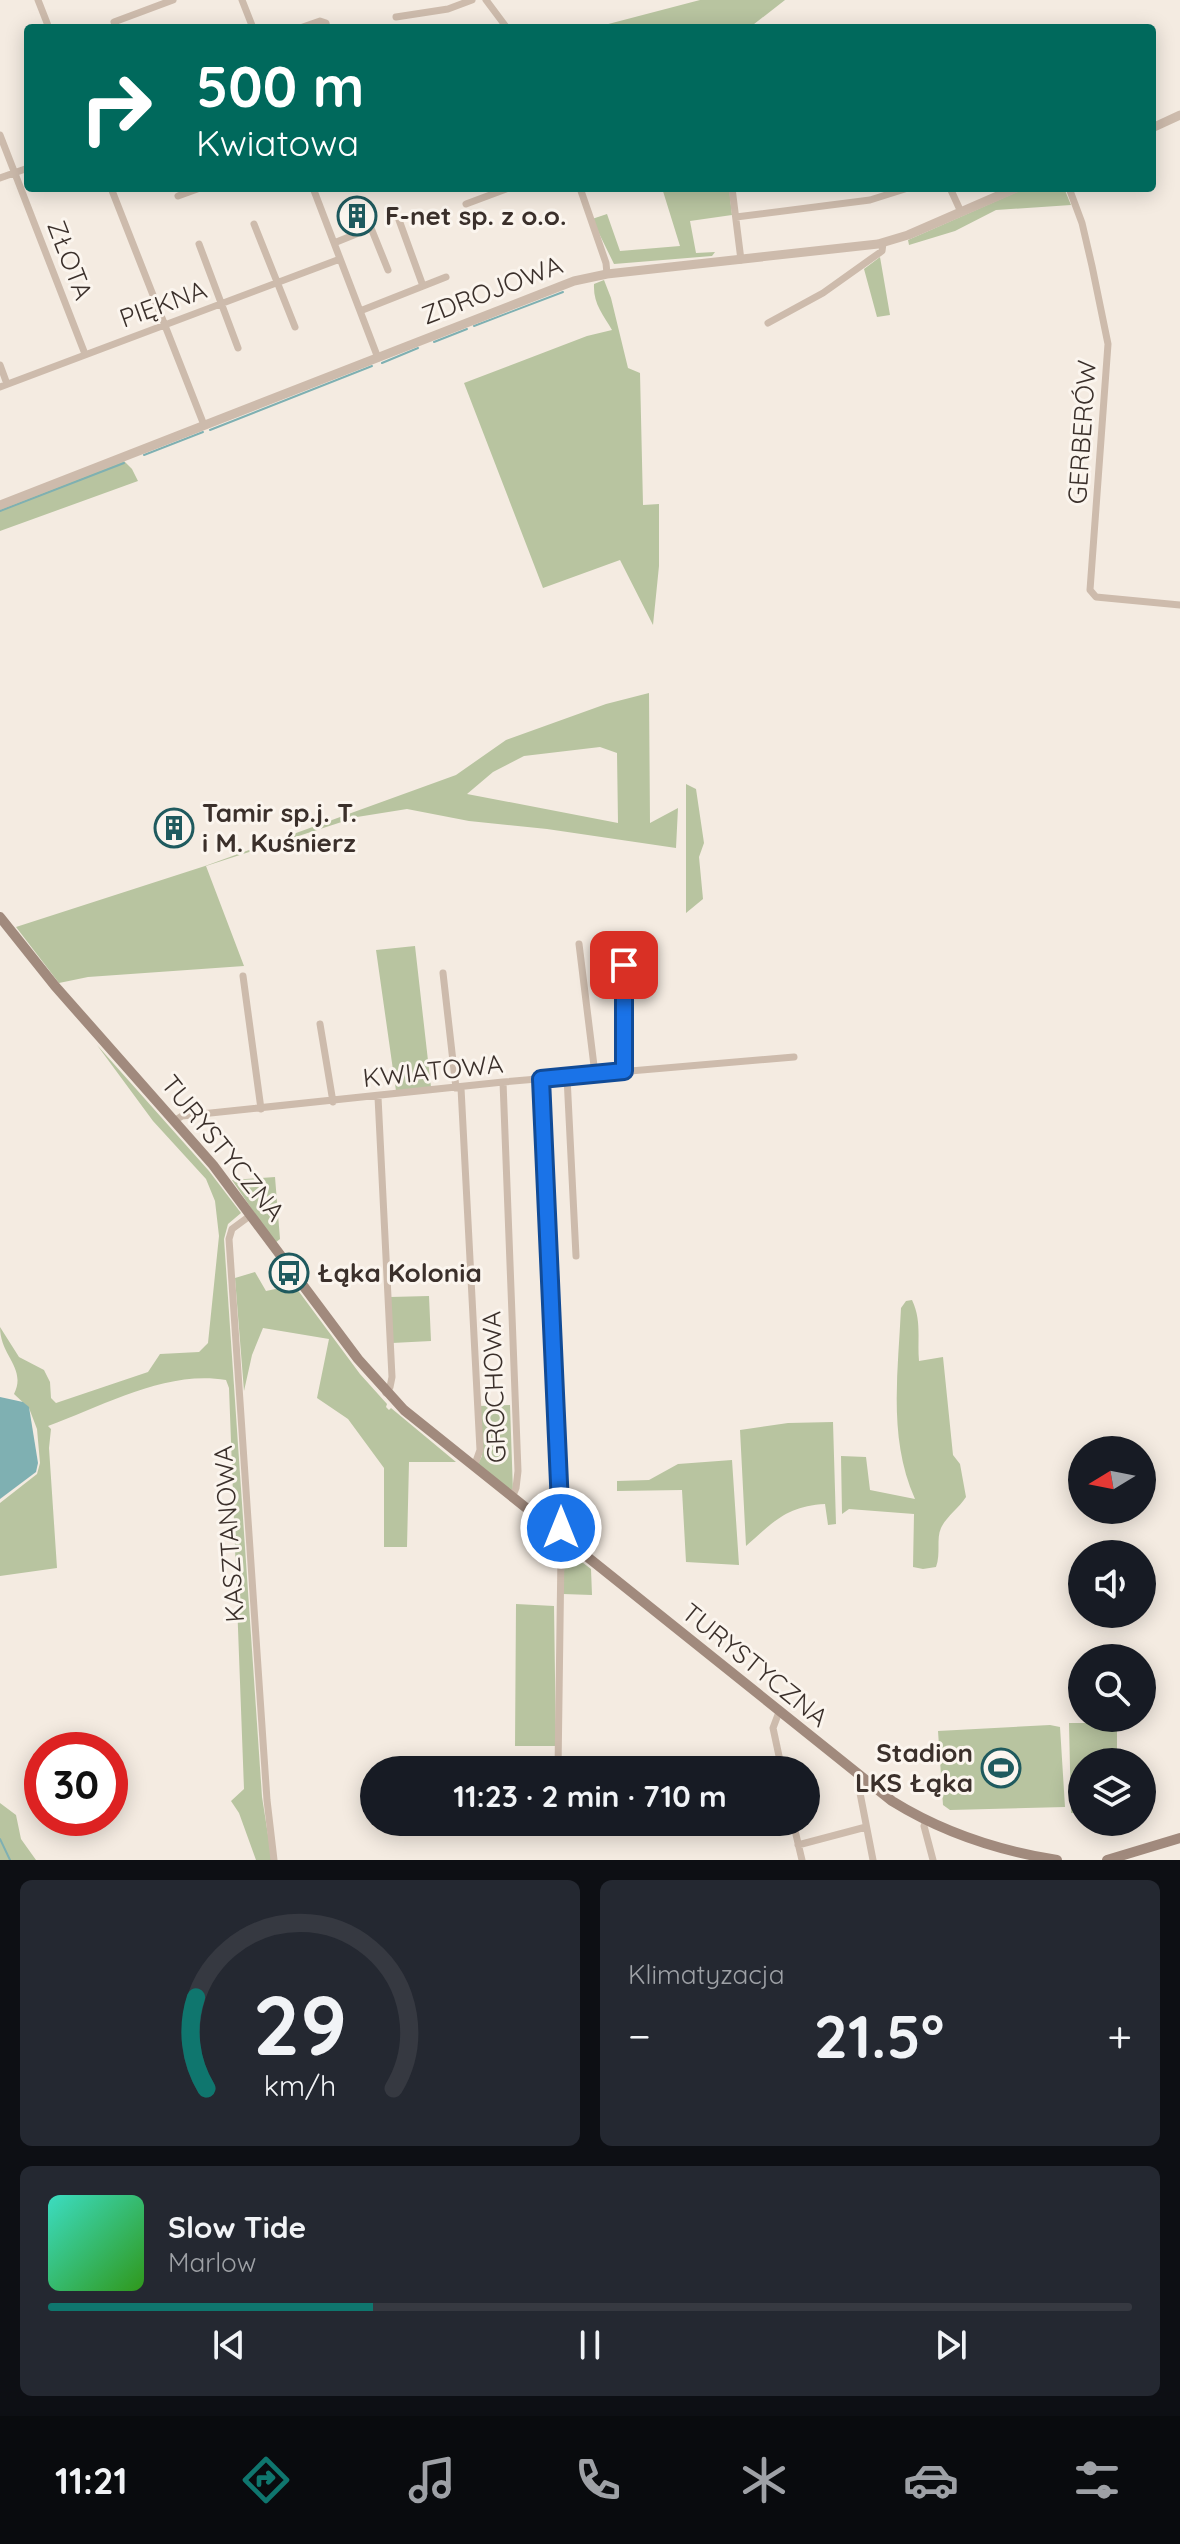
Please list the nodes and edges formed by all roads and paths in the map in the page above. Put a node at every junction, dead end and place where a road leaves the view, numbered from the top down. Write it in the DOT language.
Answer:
graph roads {
  1 [pos="38,0"];
  2 [pos="173,0"];
  3 [pos="242,0"];
  4 [pos="472,0"];
  5 [pos="486,0"];
  6 [pos="396,17"];
  7 [pos="114,22"];
  8 [pos="47,24"];
  9 [pos="251,24"];
  10 [pos="504,24"];
  11 [pos="1180,115"];
  12 [pos="1156,126"];
  13 [pos="0,135"];
  14 [pos="24,170"];
  15 [pos="15,173"];
  16 [pos="0,178"];
  17 [pos="113,192"];
  18 [pos="189,192"];
  19 [pos="315,192"];
  20 [pos="498,192"];
  21 [pos="581,192"];
  22 [pos="733,192"];
  23 [pos="895,192"];
  24 [pos="952,192"];
  25 [pos="1007,192"];
  26 [pos="1070,192"];
  27 [pos="178,196"];
  28 [pos="466,204"];
  29 [pos="961,212"];
  30 [pos="736,217"];
  31 [pos="399,220"];
  32 [pos="254,224"];
  33 [pos="334,243"];
  34 [pos="883,243"];
  35 [pos="199,244"];
  36 [pos="340,259"];
  37 [pos="741,260"];
  38 [pos="388,270"];
  39 [pos="607,274"];
  40 [pos="446,277"];
  41 [pos="278,283"];
  42 [pos="423,286"];
  43 [pos="221,304"];
  44 [pos="360,311"];
  45 [pos="768,323"];
  46 [pos="165,324"];
  47 [pos="295,327"];
  48 [pos="238,348"];
  49 [pos="85,354"];
  50 [pos="378,358"];
  51 [pos="0,365"];
  52 [pos="4,386"];
  53 [pos="204,425"];
  54 [pos="0,505"];
  55 [pos="1180,605"];
  56 [pos="0,917"];
  57 [pos="624,939"];
  58 [pos="579,944"];
  59 [pos="443,973"];
  60 [pos="243,976"];
  61 [pos="320,1024"];
  62 [pos="794,1057"];
  63 [pos="624,1071"];
  64 [pos="595,1074"];
  65 [pos="567,1077"];
  66 [pos="541,1079"];
  67 [pos="503,1082"];
  68 [pos="458,1088"];
  69 [pos="378,1097"];
  70 [pos="333,1102"];
  71 [pos="261,1109"];
  72 [pos="174,1121"];
  73 [pos="251,1215"];
  74 [pos="576,1256"];
  75 [pos="386,1393"];
  76 [pos="474,1467"];
  77 [pos="512,1498"];
  78 [pos="558,1534"];
  79 [pos="567,1542"];
  80 [pos="779,1712"];
  81 [pos="558,1756"];
  82 [pos="779,1756"];
  83 [pos="864,1780"];
  84 [pos="926,1820"];
  85 [pos="866,1827"];
  86 [pos="796,1836"];
  87 [pos="1180,1838"];
  88 [pos="798,1845"];
  89 [pos="274,1860"];
  90 [pos="802,1860"];
  91 [pos="873,1860"];
  92 [pos="933,1860"];
  93 [pos="1057,1860"];
  94 [pos="1107,1860"];
  1 -- 8 [label="street"];
  2 -- 7 [label="street"];
  3 -- 9 [label="street"];
  4 -- 6 [label="street"];
  5 -- 10 [label="street"];
  11 -- 12 [label="street"];
  13 -- 15 [label="street, ZŁOTA"];
  14 -- 15 [label="street"];
  15 -- 16 [label="street"];
  15 -- 49 [label="street, ZŁOTA"];
  17 -- 46 [label="street"];
  18 -- 27 [label="street"];
  19 -- 33 [label="street"];
  20 -- 28 [label="street"];
  21 -- 39 [label="street"];
  22 -- 30 [label="street"];
  23 -- 30 [label="street"];
  24 -- 29 [label="street"];
  25 -- 29 [label="street, ZDROJOWA"];
  26 -- 55 [label="street, GERBERÓW"];
  29 -- 34 [label="street, ZDROJOWA"];
  30 -- 37 [label="street"];
  31 -- 42 [label="street"];
  32 -- 41 [label="street"];
  33 -- 36 [label="street"];
  33 -- 38 [label="street"];
  34 -- 37 [label="street, ZDROJOWA"];
  34 -- 45 [label="street"];
  35 -- 43 [label="street"];
  36 -- 41 [label="street, PIĘKNA"];
  36 -- 44 [label="street"];
  37 -- 39 [label="street, ZDROJOWA"];
  39 -- 50 [label="street, ZDROJOWA"];
  40 -- 42 [label="street"];
  41 -- 43 [label="street, PIĘKNA"];
  41 -- 47 [label="street"];
  42 -- 44 [label="street"];
  43 -- 46 [label="street, PIĘKNA"];
  43 -- 48 [label="street"];
  44 -- 50 [label="street"];
  46 -- 49 [label="street, PIĘKNA"];
  46 -- 53 [label="street"];
  49 -- 52 [label="street, PIĘKNA"];
  50 -- 53 [label="street, ZDROJOWA"];
  51 -- 52 [label="street"];
  53 -- 54 [label="street, ZDROJOWA"];
  56 -- 72 [label="main road, TURYSTYCZNA"];
  57 -- 63 [label="street"];
  58 -- 64 [label="street"];
  59 -- 68 [label="street"];
  60 -- 71 [label="street"];
  61 -- 70 [label="street"];
  62 -- 63 [label="street, KWIATOWA"];
  63 -- 64 [label="street, KWIATOWA"];
  64 -- 65 [label="street, KWIATOWA"];
  65 -- 66 [label="street, KWIATOWA"];
  65 -- 74 [label="street"];
  66 -- 67 [label="street, KWIATOWA"];
  66 -- 78 [label="street"];
  67 -- 68 [label="street, KWIATOWA"];
  67 -- 77 [label="street, GROCHOWA"];
  68 -- 69 [label="street, KWIATOWA"];
  68 -- 76 [label="street"];
  69 -- 70 [label="street, KWIATOWA"];
  69 -- 75 [label="street"];
  70 -- 71 [label="street, KWIATOWA"];
  71 -- 72 [label="street, KWIATOWA"];
  72 -- 73 [label="main road, TURYSTYCZNA"];
  73 -- 75 [label="main road, TURYSTYCZNA"];
  73 -- 89 [label="street, KASZTANOWA"];
  75 -- 76 [label="main road, TURYSTYCZNA"];
  76 -- 77 [label="main road, TURYSTYCZNA"];
  77 -- 78 [label="main road, TURYSTYCZNA"];
  78 -- 79 [label="main road, TURYSTYCZNA"];
  79 -- 80 [label="main road, TURYSTYCZNA"];
  79 -- 81 [label="street"];
  80 -- 82 [label="street"];
  80 -- 83 [label="main road, TURYSTYCZNA"];
  83 -- 84 [label="main road, TURYSTYCZNA"];
  83 -- 85 [label="street"];
  84 -- 92 [label="street"];
  84 -- 93 [label="main road, TURYSTYCZNA"];
  85 -- 88 [label="street"];
  85 -- 91 [label="street"];
  86 -- 88 [label="street"];
  87 -- 94 [label="main road"];
  88 -- 90 [label="street"];
}
